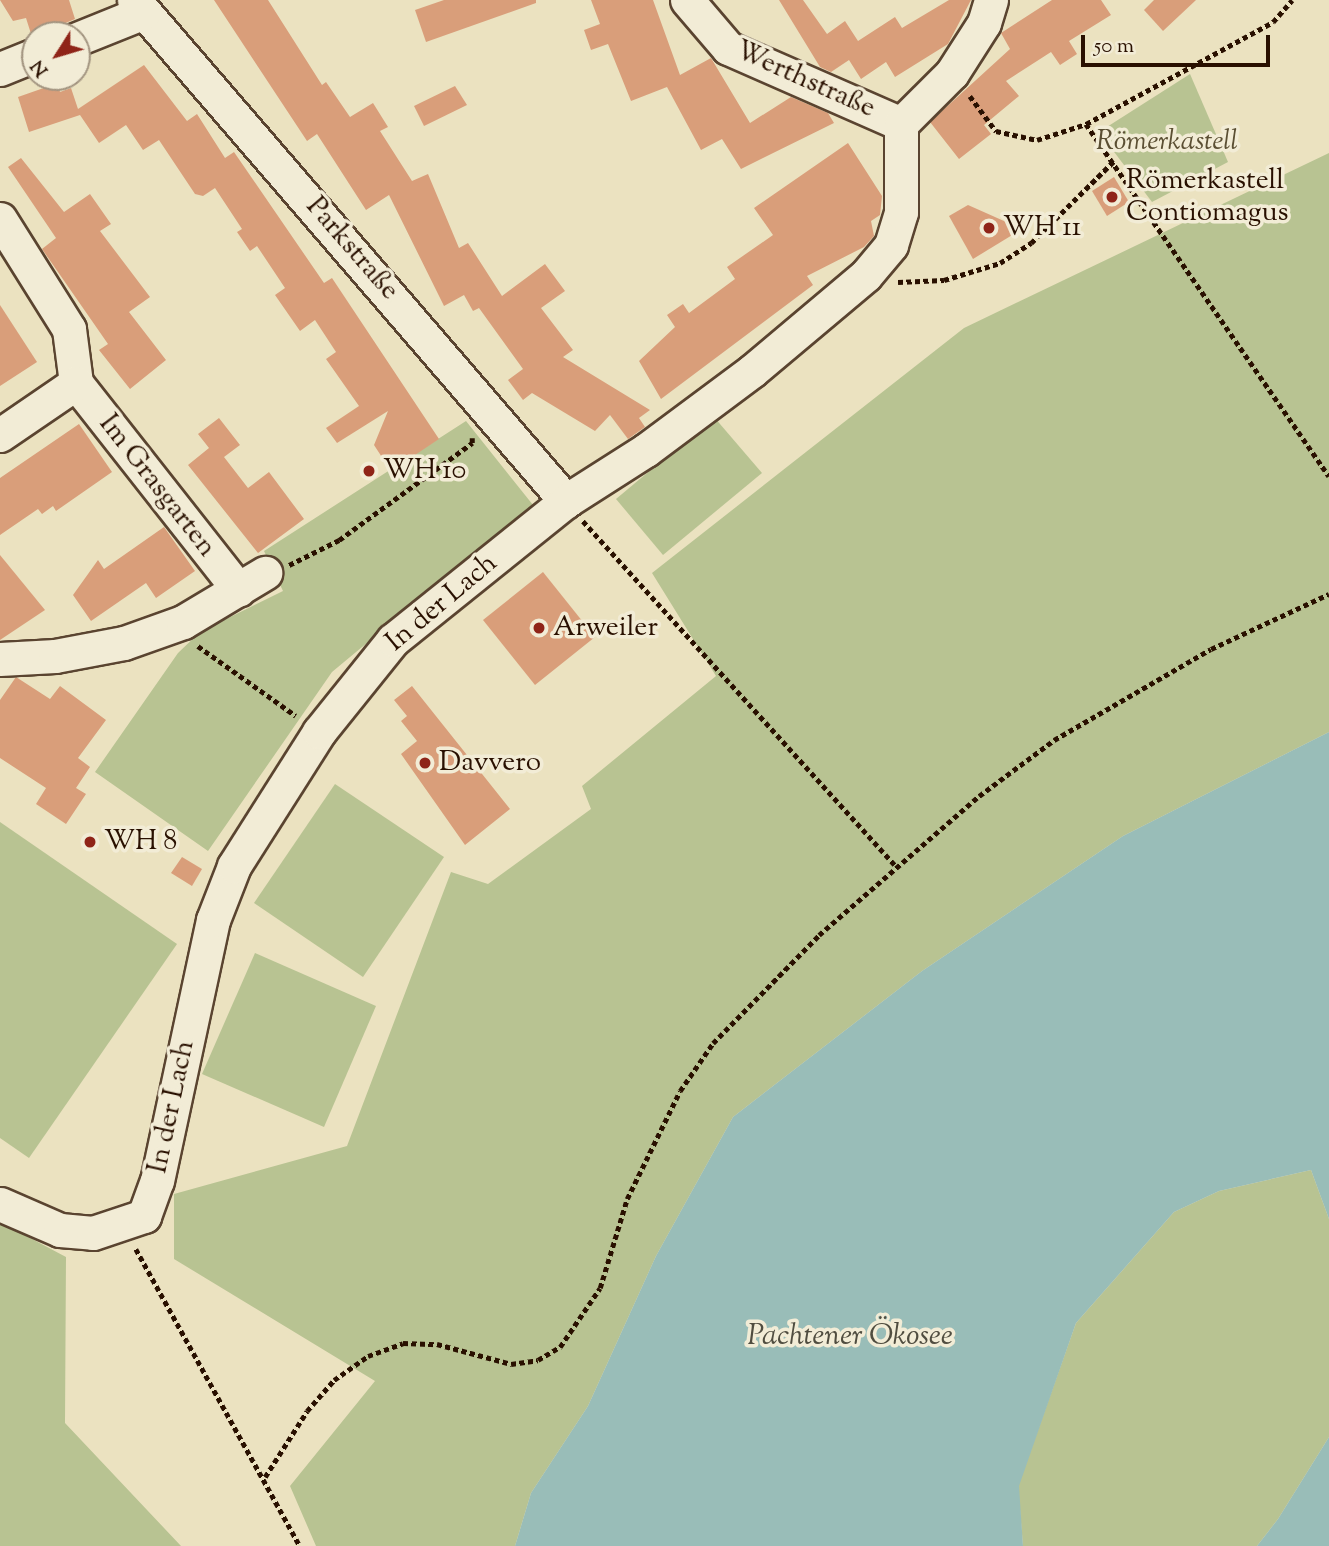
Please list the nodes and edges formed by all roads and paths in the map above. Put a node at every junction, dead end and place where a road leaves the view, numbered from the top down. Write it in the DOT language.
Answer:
graph roads {
  1 [pos="687,0"];
  2 [pos="991,0"];
  3 [pos="1292,0"];
  4 [pos="139,6"];
  5 [pos="91,32"];
  6 [pos="21,61"];
  7 [pos="0,69"];
  8 [pos="952,73"];
  9 [pos="901,124"];
  10 [pos="1086,124"];
  11 [pos="1114,161"];
  12 [pos="0,219"];
  13 [pos="866,275"];
  14 [pos="76,383"];
  15 [pos="489,411"];
  16 [pos="0,435"];
  17 [pos="1329,476"];
  18 [pos="566,502"];
  19 [pos="252,581"];
  20 [pos="1329,594"];
  21 [pos="183,622"];
  22 [pos="0,659"];
  23 [pos="297,718"];
  24 [pos="895,865"];
  25 [pos="0,1204"];
  26 [pos="123,1227"];
  27 [pos="265,1477"];
  28 [pos="300,1546"];
  1 -- 9 [label="street, Werthstraße"];
  2 -- 8 [label="street"];
  3 -- 10 [label="path"];
  4 -- 5 [label="street"];
  4 -- 15 [label="street, Parkstraße"];
  6 -- 7 [label="street"];
  8 -- 9 [label="street"];
  8 -- 10 [label="path"];
  9 -- 13 [label="street, In der Lach"];
  10 -- 11 [label="path"];
  11 -- 13 [label="path"];
  11 -- 17 [label="path"];
  12 -- 14 [label="street"];
  13 -- 18 [label="street, In der Lach"];
  14 -- 16 [label="street"];
  14 -- 19 [label="street, Im Grasgarten"];
  15 -- 18 [label="street, Parkstraße"];
  15 -- 19 [label="path"];
  18 -- 24 [label="path"];
  18 -- 26 [label="street, In der Lach"];
  19 -- 21 [label="street"];
  20 -- 24 [label="path"];
  21 -- 22 [label="street"];
  21 -- 23 [label="path"];
  24 -- 27 [label="path"];
  25 -- 26 [label="street"];
  26 -- 27 [label="path"];
  27 -- 28 [label="path"];
}
